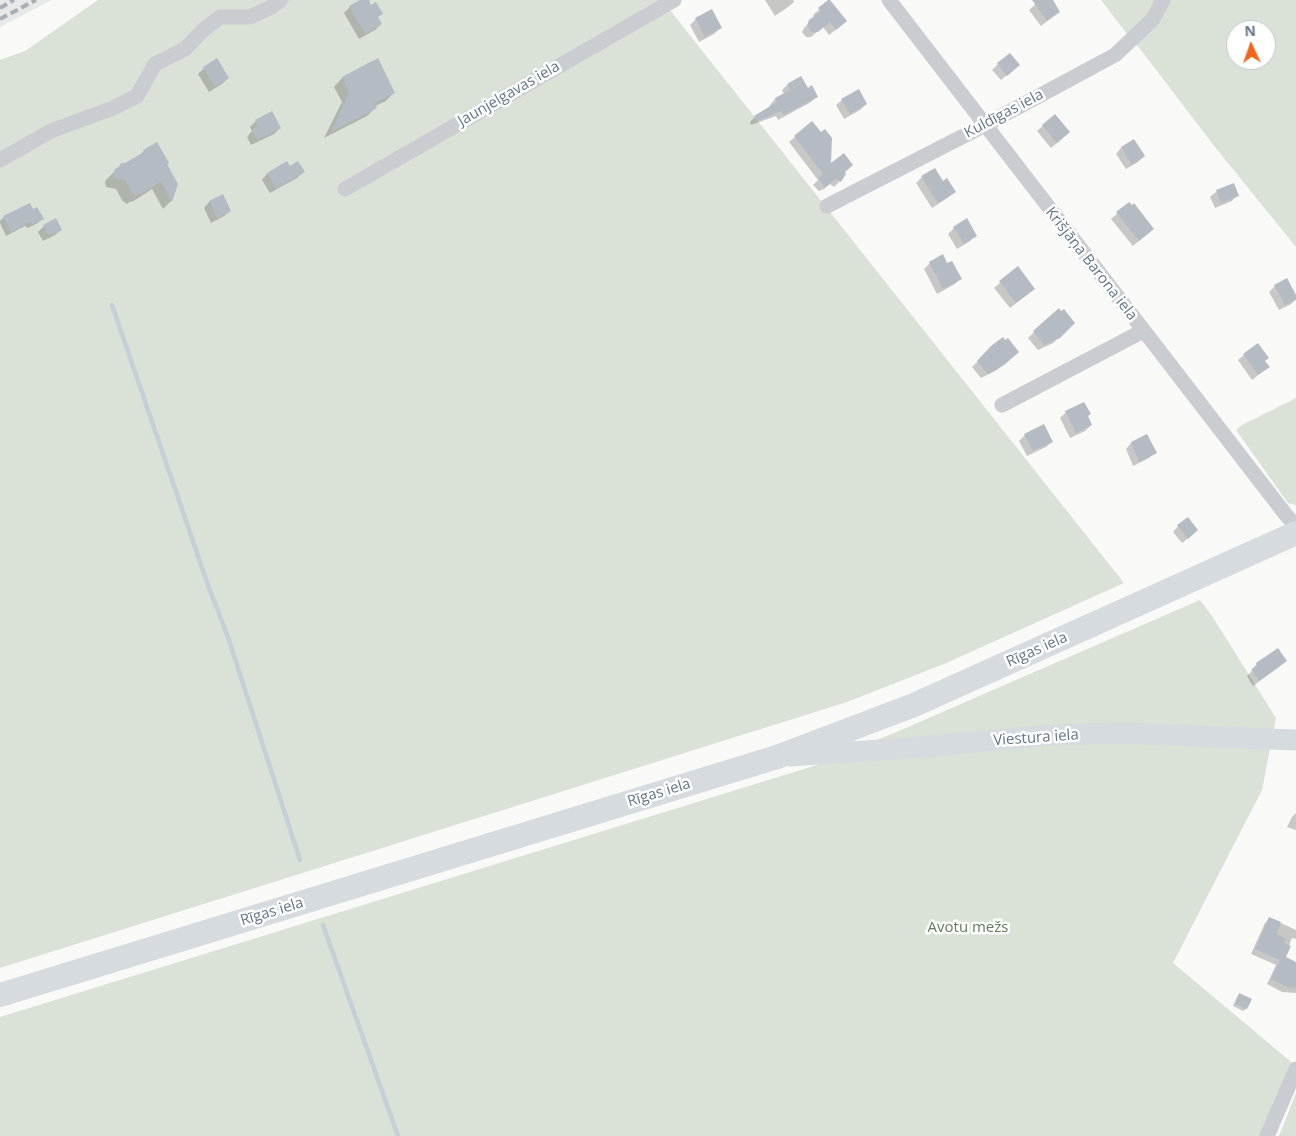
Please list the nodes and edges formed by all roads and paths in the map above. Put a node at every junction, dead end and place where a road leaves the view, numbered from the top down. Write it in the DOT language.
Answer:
graph roads {
  1 [pos="281,0"];
  2 [pos="674,0"];
  3 [pos="889,0"];
  4 [pos="1163,0"];
  5 [pos="984,125"];
  6 [pos="0,160"];
  7 [pos="345,189"];
  8 [pos="827,206"];
  9 [pos="1143,331"];
  10 [pos="1002,405"];
  11 [pos="1296,526"];
  12 [pos="1296,533"];
  13 [pos="1296,740"];
  14 [pos="777,757"];
  15 [pos="0,995"];
  16 [pos="1296,1069"];
  17 [pos="1291,1090"];
  18 [pos="1267,1136"];
  1 -- 6 [label="street"];
  2 -- 7 [label="street, Jaunjelgavas iela"];
  3 -- 5 [label="street, Krišjāņa Barona iela"];
  4 -- 5 [label="street, Kuldīgas iela"];
  5 -- 8 [label="street, Kuldīgas iela"];
  5 -- 9 [label="street, Krišjāņa Barona iela"];
  9 -- 10 [label="street"];
  9 -- 11 [label="street, Krišjāņa Barona iela"];
  12 -- 14 [label="main road, Rīgas iela"];
  13 -- 14 [label="street, Viestura iela"];
  14 -- 15 [label="main road, Rīgas iela"];
  16 -- 17 [label="street"];
  17 -- 18 [label="street"];
}
